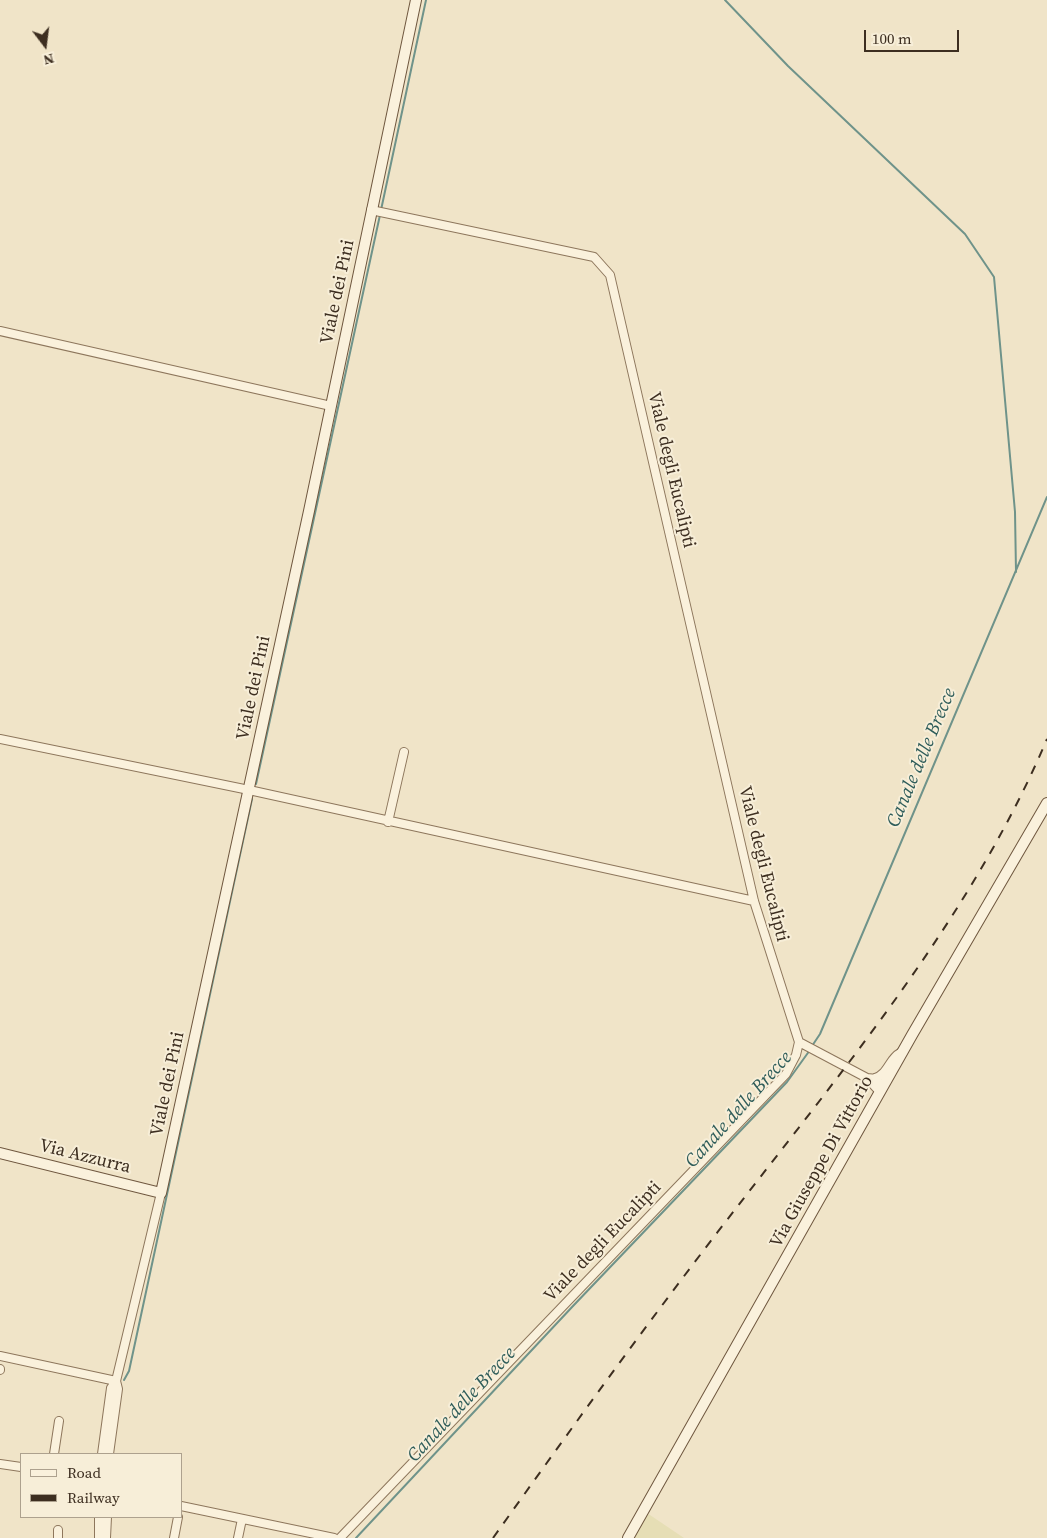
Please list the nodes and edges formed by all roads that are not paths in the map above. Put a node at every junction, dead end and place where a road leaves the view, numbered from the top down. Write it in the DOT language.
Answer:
graph roads {
  1 [pos="416,0"];
  2 [pos="374,211"];
  3 [pos="0,331"];
  4 [pos="331,406"];
  5 [pos="0,738"];
  6 [pos="404,752"];
  7 [pos="249,790"];
  8 [pos="1047,803"];
  9 [pos="388,822"];
  10 [pos="754,901"];
  11 [pos="802,1043"];
  12 [pos="902,1052"];
  13 [pos="871,1078"];
  14 [pos="881,1090"];
  15 [pos="0,1153"];
  16 [pos="161,1193"];
  17 [pos="0,1356"];
  18 [pos="116,1381"];
  19 [pos="59,1421"];
  20 [pos="54,1453"];
  21 [pos="102,1453"];
  22 [pos="109,1453"];
  23 [pos="0,1464"];
  24 [pos="20,1467"];
  25 [pos="182,1506"];
  26 [pos="99,1518"];
  27 [pos="107,1518"];
  28 [pos="178,1518"];
  29 [pos="242,1519"];
  30 [pos="99,1538"];
  31 [pos="106,1538"];
  32 [pos="174,1538"];
  33 [pos="238,1538"];
  34 [pos="334,1538"];
  35 [pos="340,1538"];
  36 [pos="628,1538"];
  1 -- 2 [label="street, Viale dei Pini"];
  2 -- 4 [label="street, Viale dei Pini"];
  2 -- 10 [label="street, Viale degli Eucalipti"];
  3 -- 4 [label="street"];
  4 -- 7 [label="street, Viale dei Pini"];
  5 -- 7 [label="street"];
  6 -- 9 [label="street"];
  7 -- 9 [label="street"];
  7 -- 16 [label="street, Viale dei Pini"];
  8 -- 12 [label="street, Via Giuseppe Di Vittorio"];
  9 -- 10 [label="street"];
  10 -- 11 [label="street, Viale degli Eucalipti"];
  11 -- 13 [label="street"];
  11 -- 35 [label="street, Viale degli Eucalipti"];
  12 -- 13 [label="street"];
  12 -- 14 [label="street, Via Giuseppe Di Vittorio"];
  13 -- 14 [label="street"];
  14 -- 36 [label="street, Via Giuseppe Di Vittorio"];
  15 -- 16 [label="street, Via Azzurra"];
  16 -- 18 [label="street, Viale dei Pini"];
  17 -- 18 [label="street"];
  18 -- 21 [label="street, Viale dei Pini"];
  18 -- 22 [label="street, Viale dei Pini"];
  19 -- 20 [label="street"];
  23 -- 24 [label="street"];
  25 -- 29 [label="street"];
  26 -- 30 [label="street"];
  27 -- 31 [label="street"];
  28 -- 32 [label="street"];
  29 -- 33 [label="street"];
  29 -- 34 [label="street"];
}
